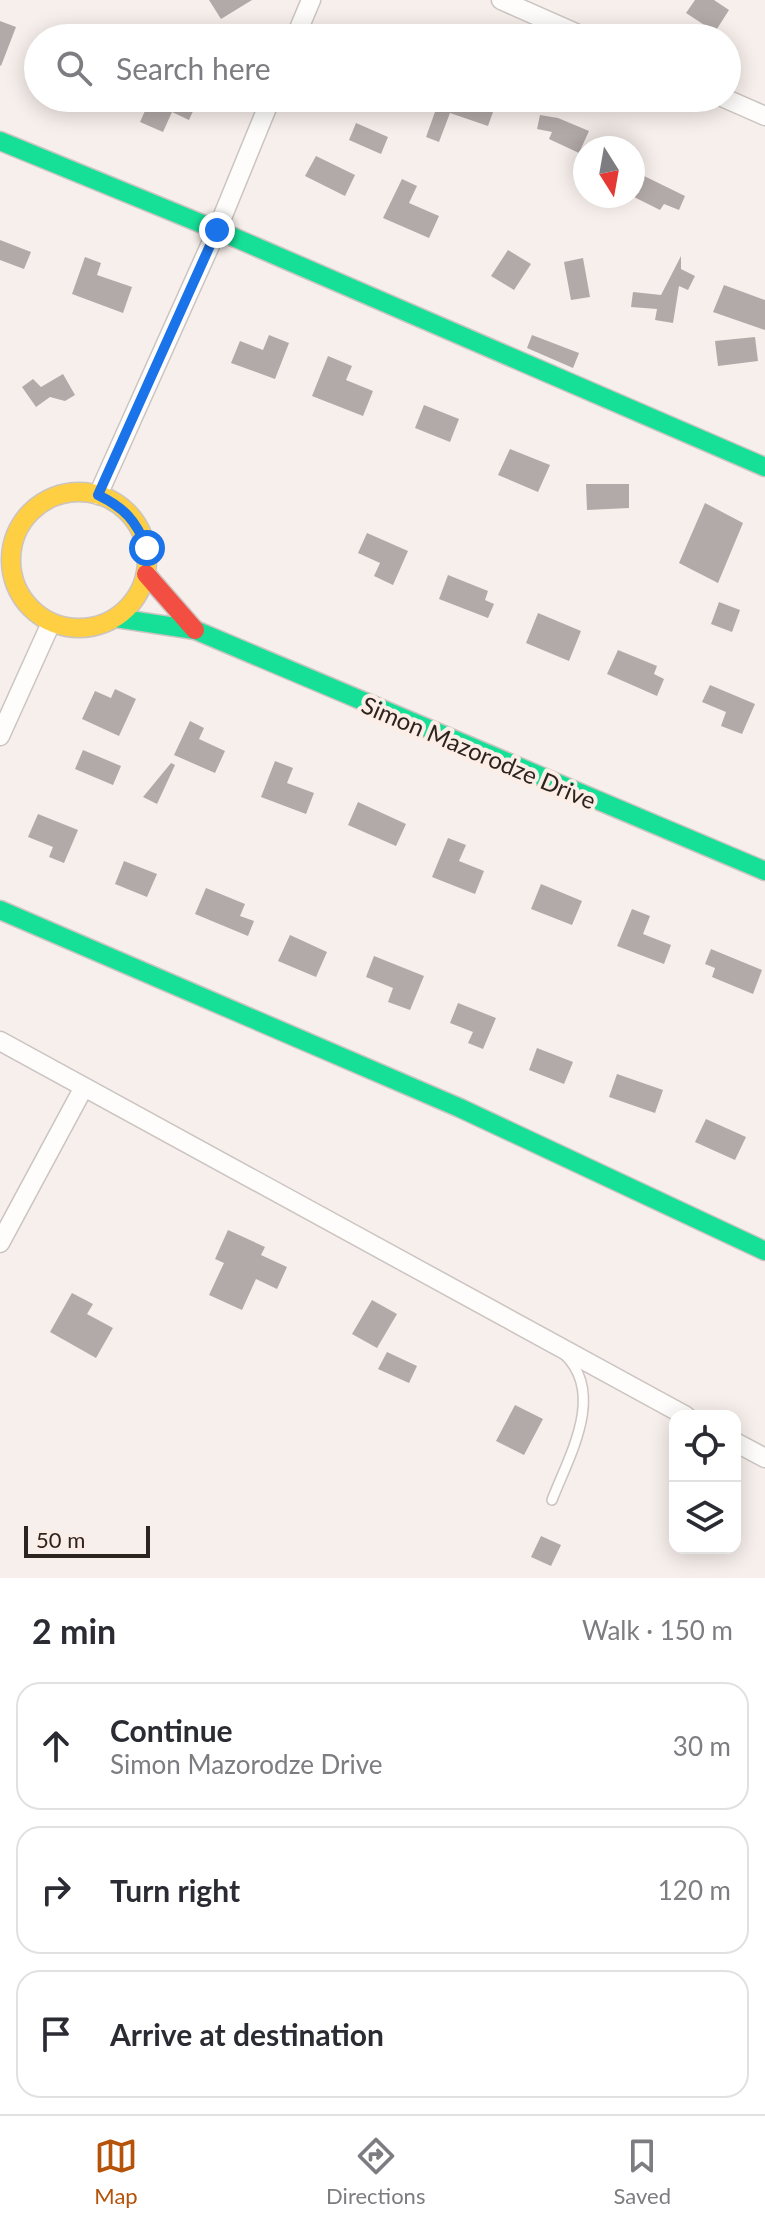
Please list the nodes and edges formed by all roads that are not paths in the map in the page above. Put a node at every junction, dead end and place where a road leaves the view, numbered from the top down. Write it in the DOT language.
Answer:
graph roads {
  1 [pos="311,0"];
  2 [pos="501,0"];
  3 [pos="301,24"];
  4 [pos="555,24"];
  5 [pos="741,105"];
  6 [pos="265,112"];
  7 [pos="765,116"];
  8 [pos="0,141"];
  9 [pos="217,230"];
  10 [pos="765,467"];
  11 [pos="98,495"];
  12 [pos="9,528"];
  13 [pos="5,561"];
  14 [pos="146,574"];
  15 [pos="116,618"];
  16 [pos="51,623"];
  17 [pos="195,630"];
  18 [pos="0,736"];
  19 [pos="765,871"];
  20 [pos="0,910"];
  21 [pos="0,1041"];
  22 [pos="84,1087"];
  23 [pos="0,1243"];
  24 [pos="765,1251"];
  25 [pos="556,1347"];
  26 [pos="675,1410"];
  27 [pos="741,1445"];
  28 [pos="765,1458"];
  29 [pos="552,1500"];
  1 -- 3 [label="street"];
  2 -- 4 [label="street"];
  5 -- 7 [label="street"];
  6 -- 9 [label="street"];
  8 -- 9 [label="street"];
  9 -- 10 [label="street"];
  9 -- 11 [label="street"];
  11 -- 12 [label="street"];
  11 -- 14 [label="street"];
  12 -- 13 [label="street"];
  13 -- 16 [label="street"];
  14 -- 15 [label="street"];
  14 -- 17 [label="street, Simon Mazorodze Drive"];
  15 -- 16 [label="street, Simon Mazorodze Drive"];
  15 -- 17 [label="street, Simon Mazorodze Drive"];
  16 -- 18 [label="street"];
  17 -- 19 [label="street, Simon Mazorodze Drive"];
  20 -- 24 [label="street"];
  21 -- 22 [label="street"];
  22 -- 23 [label="street"];
  22 -- 25 [label="street"];
  25 -- 26 [label="street"];
  25 -- 29 [label="lane"];
  27 -- 28 [label="street"];
}
